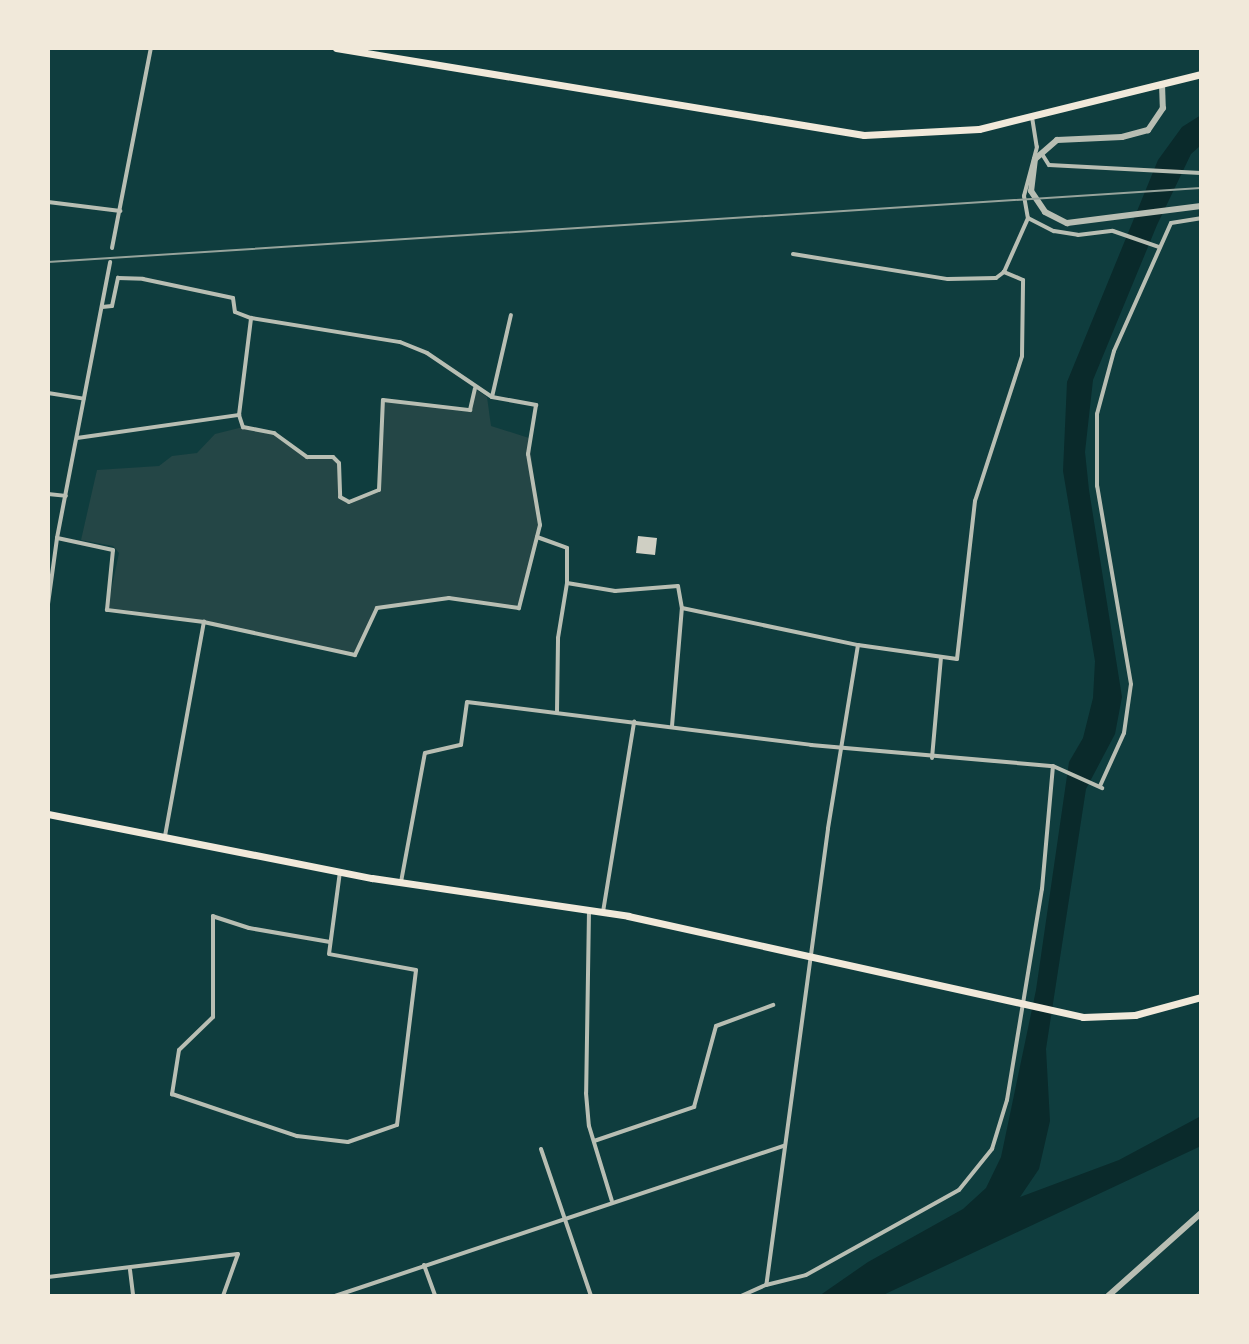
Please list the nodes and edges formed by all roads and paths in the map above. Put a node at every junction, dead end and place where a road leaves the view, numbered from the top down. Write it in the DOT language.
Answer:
graph roads {
  1 [pos="151,48"];
  2 [pos="336,48"];
  3 [pos="1201,74"];
  4 [pos="1162,84"];
  5 [pos="1032,117"];
  6 [pos="1037,147"];
  7 [pos="1201,173"];
  8 [pos="48,202"];
  9 [pos="1201,206"];
  10 [pos="120,211"];
  11 [pos="1028,218"];
  12 [pos="1201,218"];
  13 [pos="1156,246"];
  14 [pos="112,248"];
  15 [pos="793,254"];
  16 [pos="110,262"];
  17 [pos="1004,272"];
  18 [pos="102,307"];
  19 [pos="511,315"];
  20 [pos="251,318"];
  21 [pos="475,389"];
  22 [pos="48,393"];
  23 [pos="492,397"];
  24 [pos="84,399"];
  25 [pos="239,415"];
  26 [pos="77,438"];
  27 [pos="48,494"];
  28 [pos="66,496"];
  29 [pos="537,537"];
  30 [pos="57,538"];
  31 [pos="567,583"];
  32 [pos="48,604"];
  33 [pos="682,608"];
  34 [pos="204,622"];
  35 [pos="858,645"];
  36 [pos="941,656"];
  37 [pos="557,712"];
  38 [pos="634,722"];
  39 [pos="672,726"];
  40 [pos="841,747"];
  41 [pos="932,758"];
  42 [pos="1053,766"];
  43 [pos="48,814"];
  44 [pos="165,836"];
  45 [pos="340,872"];
  46 [pos="401,882"];
  47 [pos="589,910"];
  48 [pos="603,912"];
  49 [pos="330,942"];
  50 [pos="812,956"];
  51 [pos="1201,997"];
  52 [pos="773,1005"];
  53 [pos="1023,1006"];
  54 [pos="594,1141"];
  55 [pos="785,1146"];
  56 [pos="541,1149"];
  57 [pos="612,1201"];
  58 [pos="1201,1213"];
  59 [pos="565,1217"];
  60 [pos="424,1265"];
  61 [pos="130,1270"];
  62 [pos="48,1277"];
  63 [pos="766,1285"];
  64 [pos="133,1296"];
  65 [pos="223,1296"];
  66 [pos="335,1296"];
  67 [pos="435,1296"];
  68 [pos="591,1296"];
  69 [pos="741,1296"];
  70 [pos="1109,1296"];
  1 -- 10 [label="street"];
  2 -- 5 [label="highway"];
  3 -- 4 [label="highway"];
  4 -- 5 [label="highway"];
  4 -- 9 [label="street"];
  5 -- 6 [label="street"];
  6 -- 7 [label="street"];
  6 -- 11 [label="street"];
  8 -- 10 [label="street"];
  10 -- 14 [label="street"];
  11 -- 13 [label="street"];
  11 -- 17 [label="street"];
  12 -- 13 [label="street"];
  13 -- 42 [label="street"];
  15 -- 17 [label="street"];
  16 -- 18 [label="street"];
  17 -- 36 [label="street"];
  18 -- 20 [label="street"];
  18 -- 24 [label="street"];
  19 -- 23 [label="street"];
  20 -- 21 [label="street"];
  20 -- 25 [label="street"];
  21 -- 23 [label="street"];
  21 -- 25 [label="street"];
  22 -- 24 [label="street"];
  23 -- 29 [label="street"];
  24 -- 26 [label="street"];
  25 -- 26 [label="street"];
  26 -- 28 [label="street"];
  27 -- 28 [label="street"];
  28 -- 30 [label="street"];
  29 -- 31 [label="street"];
  29 -- 34 [label="street"];
  30 -- 32 [label="street"];
  30 -- 34 [label="street"];
  31 -- 33 [label="street"];
  31 -- 37 [label="street"];
  33 -- 35 [label="street"];
  33 -- 39 [label="street"];
  34 -- 44 [label="street"];
  35 -- 36 [label="street"];
  35 -- 40 [label="street"];
  36 -- 41 [label="street"];
  37 -- 38 [label="street"];
  37 -- 46 [label="street"];
  38 -- 39 [label="street"];
  38 -- 48 [label="street"];
  39 -- 40 [label="street"];
  40 -- 41 [label="street"];
  40 -- 50 [label="street"];
  41 -- 42 [label="street"];
  42 -- 53 [label="street"];
  43 -- 44 [label="highway"];
  44 -- 45 [label="highway"];
  45 -- 46 [label="highway"];
  45 -- 49 [label="street"];
  46 -- 47 [label="highway"];
  47 -- 48 [label="highway"];
  47 -- 54 [label="street"];
  48 -- 50 [label="highway"];
  49 -- 49 [label="street"];
  50 -- 53 [label="highway"];
  50 -- 55 [label="street"];
  51 -- 53 [label="highway"];
  52 -- 54 [label="street"];
  53 -- 63 [label="street"];
  54 -- 57 [label="street"];
  55 -- 57 [label="street"];
  55 -- 63 [label="street"];
  56 -- 59 [label="street"];
  57 -- 59 [label="street"];
  58 -- 70 [label="street"];
  59 -- 60 [label="street"];
  59 -- 68 [label="street"];
  60 -- 66 [label="street"];
  60 -- 67 [label="street"];
  61 -- 62 [label="street"];
  61 -- 64 [label="street"];
  61 -- 65 [label="street"];
  63 -- 69 [label="street"];
}
